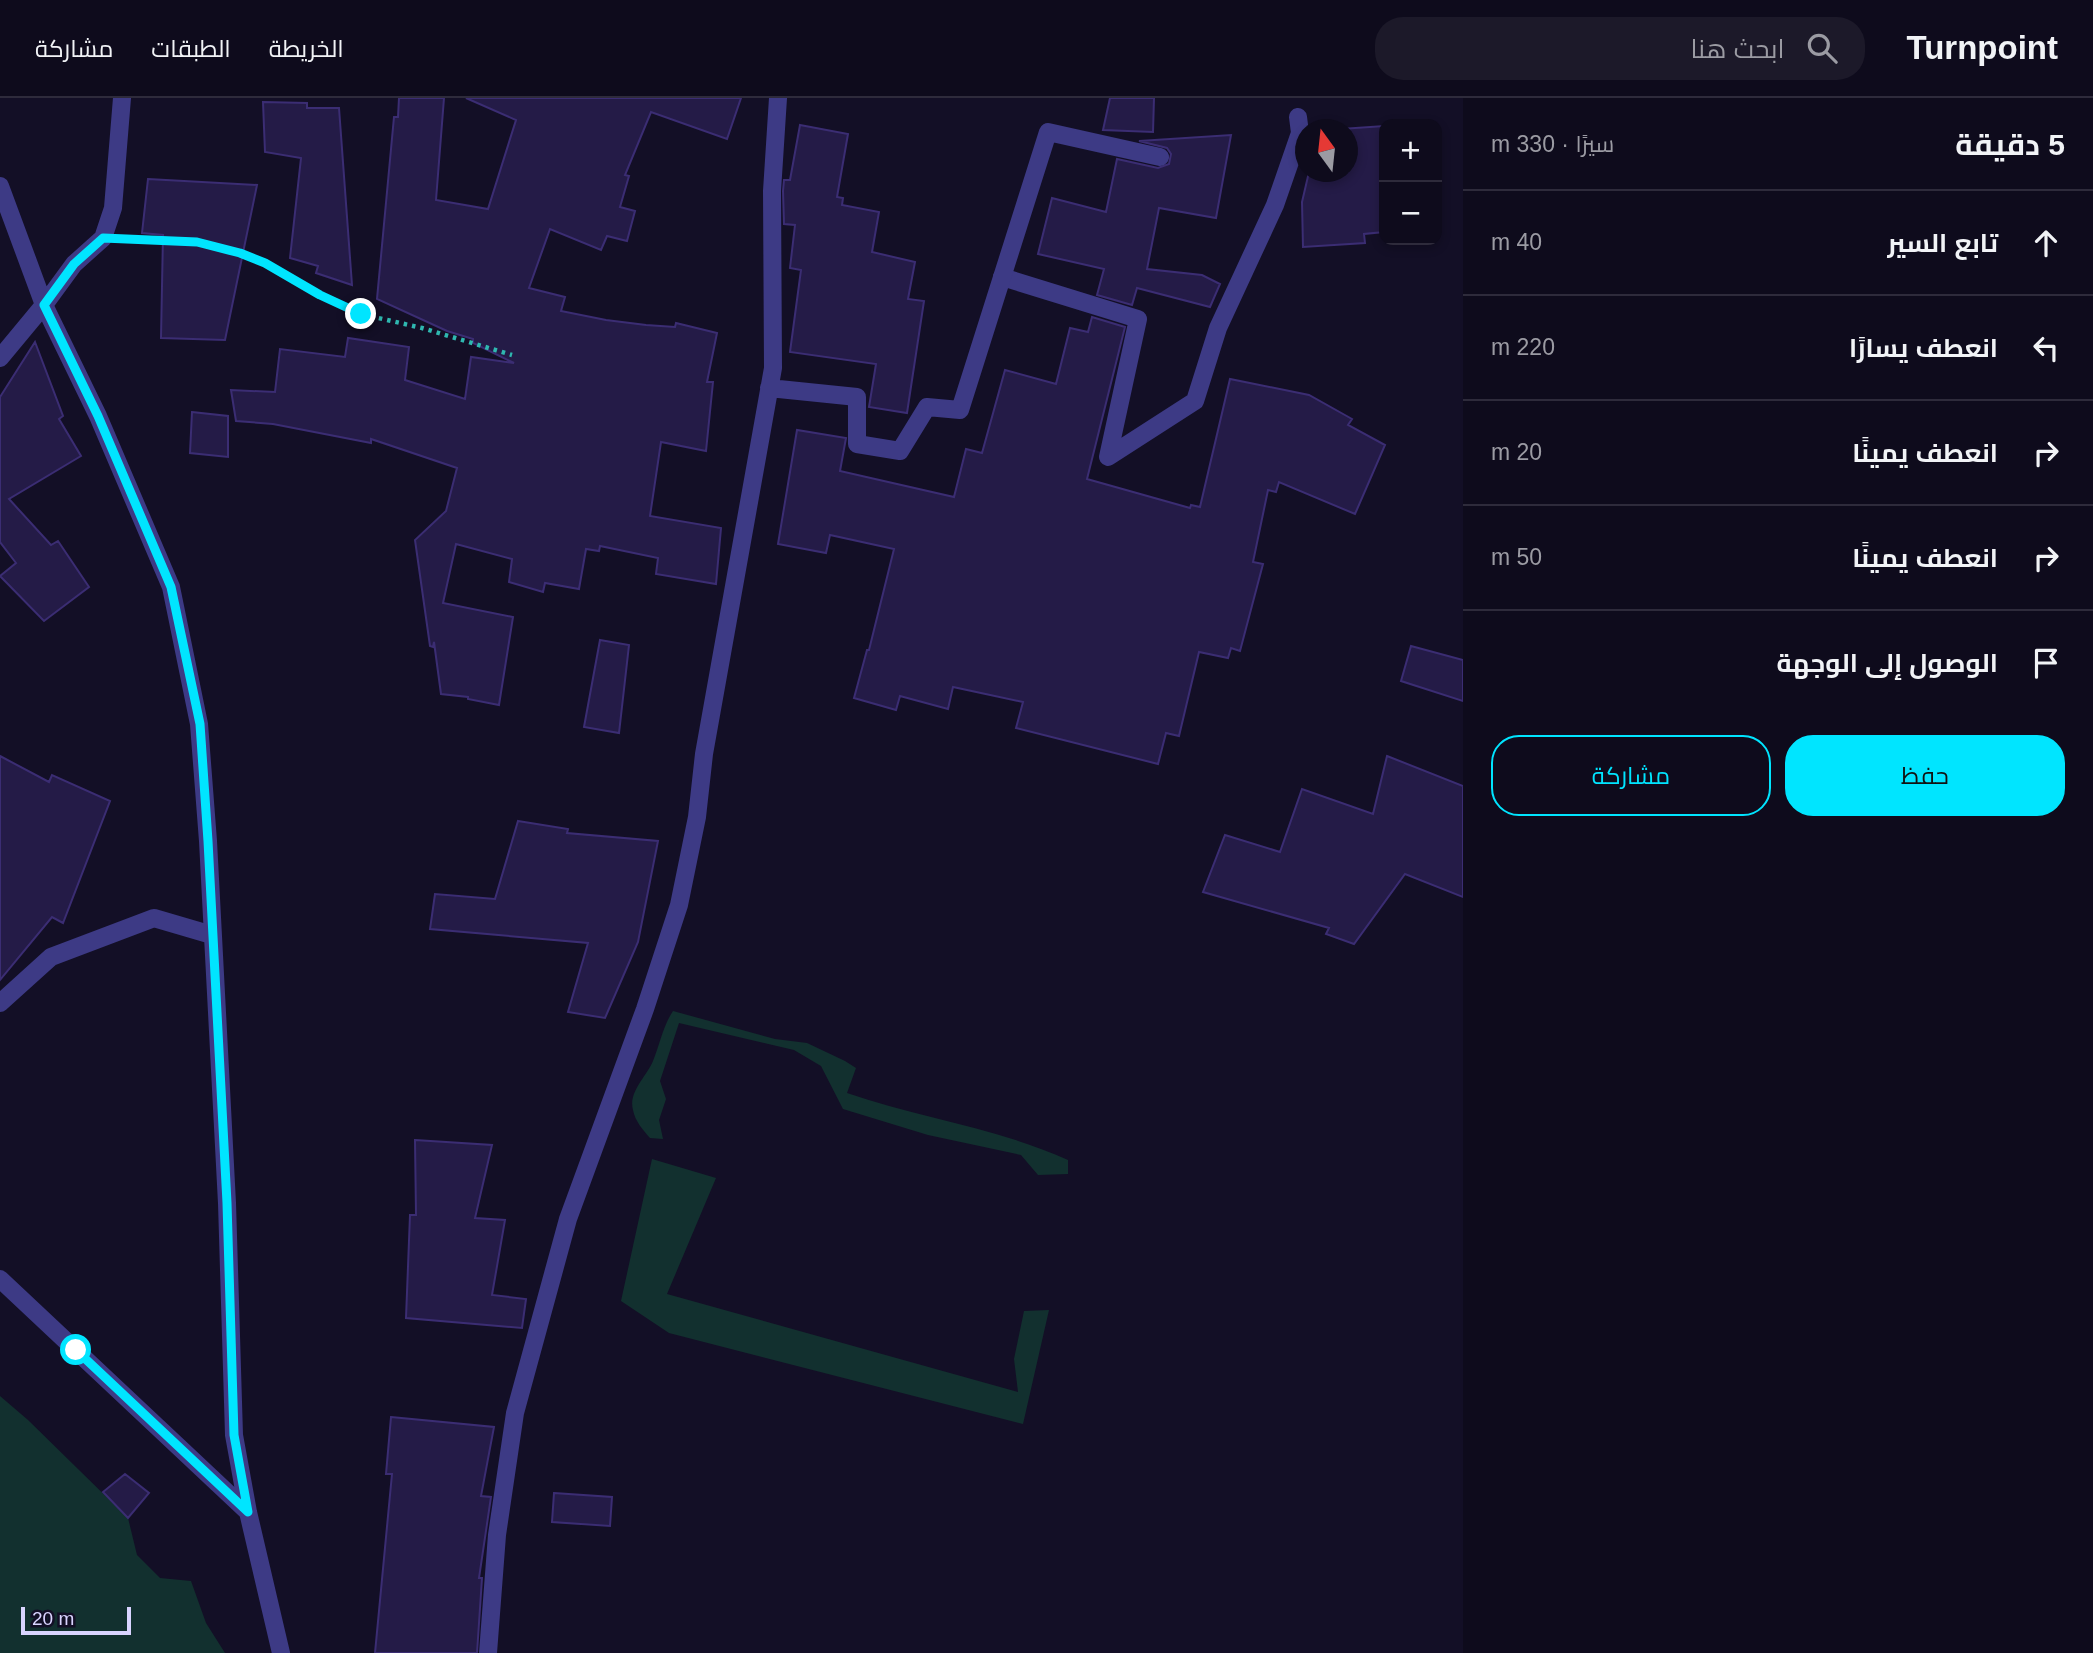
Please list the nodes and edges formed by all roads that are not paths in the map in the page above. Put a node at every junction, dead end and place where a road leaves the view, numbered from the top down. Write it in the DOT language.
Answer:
graph roads {
  1 [pos="122,98"];
  2 [pos="778,98"];
  3 [pos="1298,117"];
  4 [pos="1160,157"];
  5 [pos="0,186"];
  6 [pos="1003,277"];
  7 [pos="44,305"];
  8 [pos="0,358"];
  9 [pos="769,388"];
  10 [pos="212,935"];
  11 [pos="0,1003"];
  12 [pos="0,1279"];
  13 [pos="248,1512"];
  14 [pos="281,1653"];
  15 [pos="488,1653"];
  1 -- 7 [label="street"];
  2 -- 9 [label="street"];
  3 -- 6 [label="street"];
  4 -- 6 [label="street"];
  5 -- 7 [label="street"];
  6 -- 9 [label="street"];
  7 -- 8 [label="street"];
  7 -- 10 [label="street"];
  9 -- 15 [label="street"];
  10 -- 11 [label="street"];
  10 -- 13 [label="street"];
  12 -- 13 [label="street"];
  13 -- 14 [label="street"];
}
